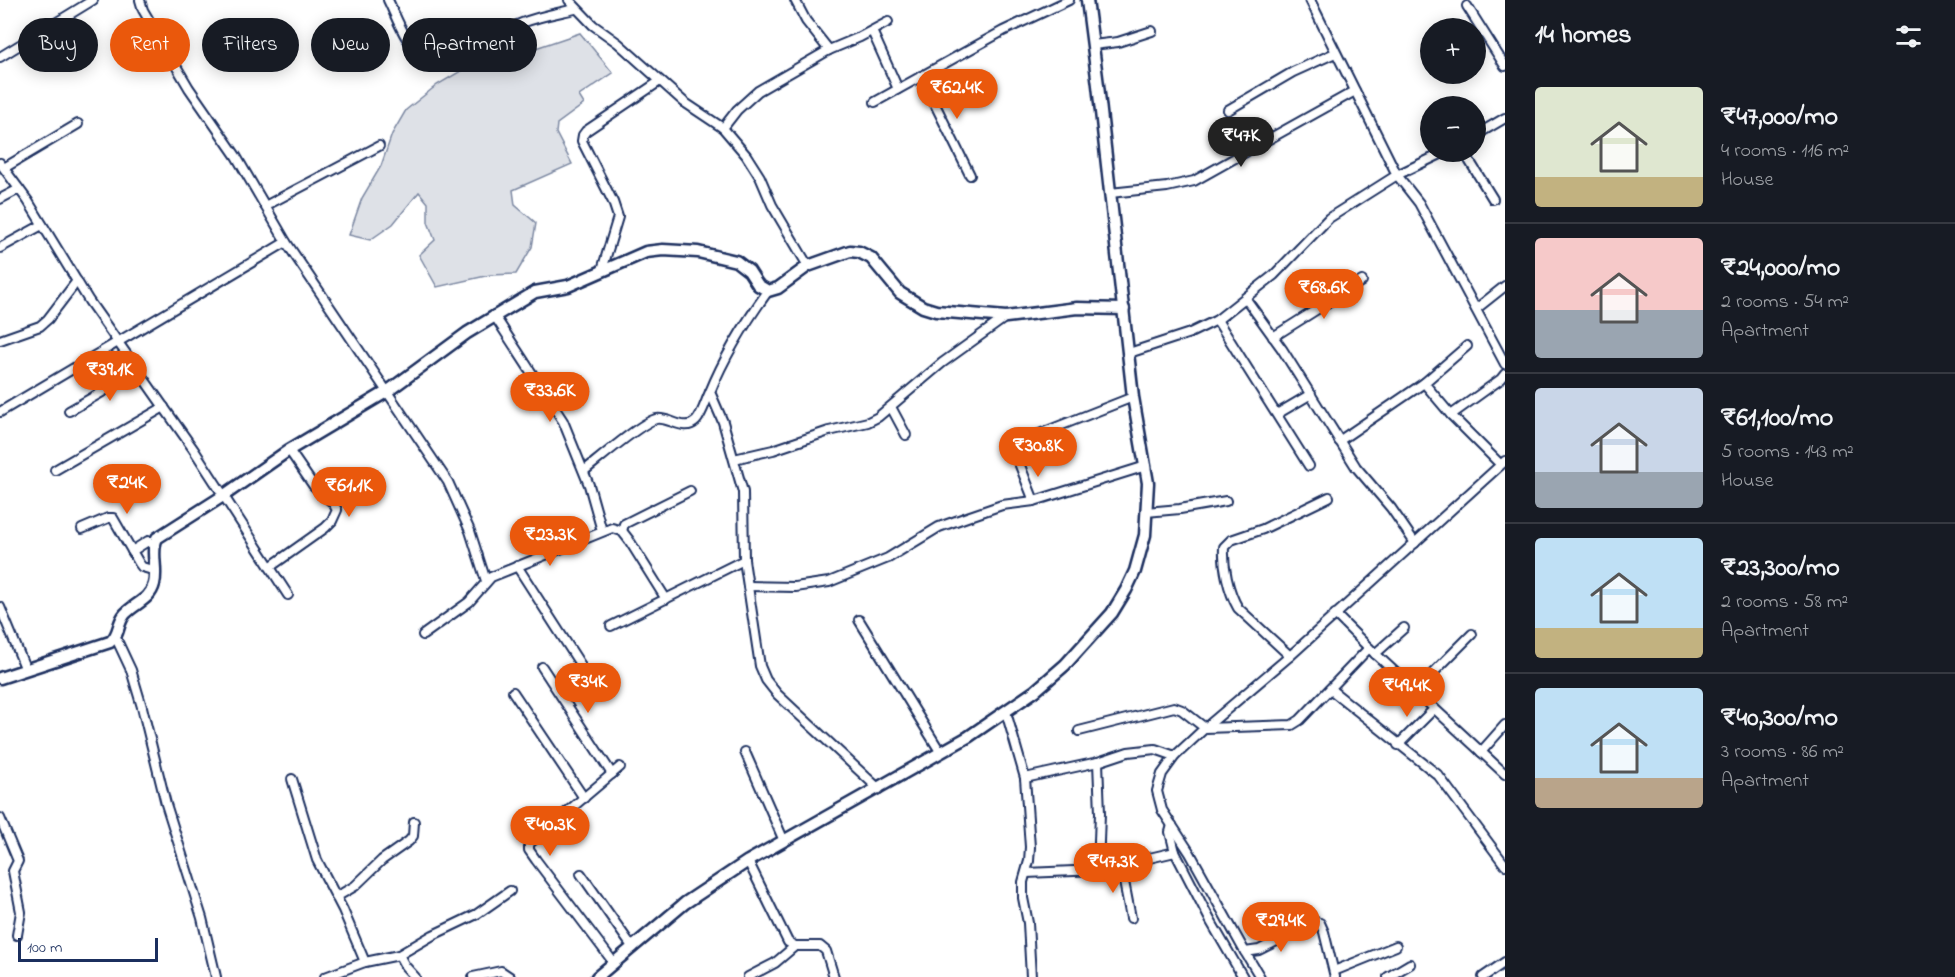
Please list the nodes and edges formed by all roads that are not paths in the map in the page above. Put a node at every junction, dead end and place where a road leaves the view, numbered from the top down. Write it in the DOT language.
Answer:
graph roads {
  1 [pos="93,0"];
  2 [pos="140,0"];
  3 [pos="388,0"];
  4 [pos="569,0"];
  5 [pos="795,0"];
  6 [pos="1069,0"];
  7 [pos="1087,0"];
  8 [pos="1310,0"];
  9 [pos="1467,6"];
  10 [pos="575,9"];
  11 [pos="888,22"];
  12 [pos="872,31"];
  13 [pos="1152,31"];
  14 [pos="1093,45"];
  15 [pos="829,51"];
  16 [pos="1335,53"];
  17 [pos="0,57"];
  18 [pos="1505,66"];
  19 [pos="921,76"];
  20 [pos="660,81"];
  21 [pos="898,89"];
  22 [pos="1355,91"];
  23 [pos="875,102"];
  24 [pos="1228,110"];
  25 [pos="1505,118"];
  26 [pos="78,124"];
  27 [pos="723,128"];
  28 [pos="1486,129"];
  29 [pos="379,146"];
  30 [pos="1424,162"];
  31 [pos="1470,162"];
  32 [pos="2,166"];
  33 [pos="970,175"];
  34 [pos="1397,175"];
  35 [pos="19,189"];
  36 [pos="1110,193"];
  37 [pos="0,199"];
  38 [pos="1493,199"];
  39 [pos="265,206"];
  40 [pos="42,225"];
  41 [pos="286,242"];
  42 [pos="0,248"];
  43 [pos="808,266"];
  44 [pos="602,270"];
  45 [pos="77,281"];
  46 [pos="1362,281"];
  47 [pos="1505,286"];
  48 [pos="768,291"];
  49 [pos="1246,299"];
  50 [pos="1124,309"];
  51 [pos="1476,309"];
  52 [pos="494,315"];
  53 [pos="1006,317"];
  54 [pos="1217,320"];
  55 [pos="1273,337"];
  56 [pos="0,340"];
  57 [pos="119,342"];
  58 [pos="1467,346"];
  59 [pos="1129,353"];
  60 [pos="1505,364"];
  61 [pos="139,371"];
  62 [pos="1505,374"];
  63 [pos="1424,383"];
  64 [pos="388,391"];
  65 [pos="710,392"];
  66 [pos="1311,394"];
  67 [pos="1133,398"];
  68 [pos="164,407"];
  69 [pos="891,407"];
  70 [pos="69,411"];
  71 [pos="0,412"];
  72 [pos="1277,414"];
  73 [pos="1451,415"];
  74 [pos="906,435"];
  75 [pos="1029,438"];
  76 [pos="1339,441"];
  77 [pos="289,450"];
  78 [pos="734,459"];
  79 [pos="1503,462"];
  80 [pos="1019,463"];
  81 [pos="1146,466"];
  82 [pos="1309,466"];
  83 [pos="55,470"];
  84 [pos="584,471"];
  85 [pos="690,491"];
  86 [pos="223,496"];
  87 [pos="1329,497"];
  88 [pos="1034,501"];
  89 [pos="1226,501"];
  90 [pos="1146,512"];
  91 [pos="82,529"];
  92 [pos="602,531"];
  93 [pos="622,531"];
  94 [pos="1415,543"];
  95 [pos="153,544"];
  96 [pos="132,551"];
  97 [pos="744,560"];
  98 [pos="517,566"];
  99 [pos="270,567"];
  100 [pos="156,572"];
  101 [pos="486,581"];
  102 [pos="748,586"];
  103 [pos="288,595"];
  104 [pos="666,599"];
  105 [pos="0,608"];
  106 [pos="1335,614"];
  107 [pos="859,620"];
  108 [pos="611,626"];
  109 [pos="1404,628"];
  110 [pos="1472,634"];
  111 [pos="423,635"];
  112 [pos="116,638"];
  113 [pos="1372,651"];
  114 [pos="1290,656"];
  115 [pos="580,664"];
  116 [pos="542,667"];
  117 [pos="26,669"];
  118 [pos="0,678"];
  119 [pos="1330,689"];
  120 [pos="1415,691"];
  121 [pos="513,692"];
  122 [pos="1434,709"];
  123 [pos="1006,712"];
  124 [pos="1505,725"];
  125 [pos="1205,728"];
  126 [pos="1078,731"];
  127 [pos="1398,745"];
  128 [pos="745,752"];
  129 [pos="1481,752"];
  130 [pos="941,753"];
  131 [pos="1175,756"];
  132 [pos="1098,762"];
  133 [pos="620,767"];
  134 [pos="612,774"];
  135 [pos="1505,774"];
  136 [pos="1025,778"];
  137 [pos="292,779"];
  138 [pos="879,789"];
  139 [pos="584,798"];
  140 [pos="0,818"];
  141 [pos="414,822"];
  142 [pos="1172,825"];
  143 [pos="784,842"];
  144 [pos="1175,852"];
  145 [pos="748,861"];
  146 [pos="1505,865"];
  147 [pos="1121,866"];
  148 [pos="1098,870"];
  149 [pos="1026,873"];
  150 [pos="581,874"];
  151 [pos="510,891"];
  152 [pos="336,897"];
  153 [pos="1131,918"];
  154 [pos="17,935"];
  155 [pos="795,946"];
  156 [pos="1396,946"];
  157 [pos="633,948"];
  158 [pos="1245,952"];
  159 [pos="399,955"];
  160 [pos="365,962"];
  161 [pos="1505,962"];
  162 [pos="614,963"];
  163 [pos="1410,964"];
  164 [pos="1335,974"];
  165 [pos="216,977"];
  166 [pos="325,977"];
  167 [pos="415,977"];
  168 [pos="473,977"];
  169 [pos="510,977"];
  170 [pos="597,977"];
  171 [pos="748,977"];
  172 [pos="834,977"];
  173 [pos="1031,977"];
  174 [pos="1243,977"];
  175 [pos="1260,977"];
  176 [pos="1388,977"];
  177 [pos="1483,977"];
  1 -- 17 [label="street"];
  2 -- 39 [label="street"];
  3 -- 10 [label="street"];
  4 -- 10 [label="street"];
  5 -- 15 [label="street"];
  6 -- 19 [label="street"];
  7 -- 14 [label="street"];
  8 -- 16 [label="street"];
  9 -- 18 [label="street"];
  10 -- 20 [label="street"];
  11 -- 12 [label="street"];
  12 -- 15 [label="street"];
  12 -- 21 [label="street"];
  13 -- 14 [label="street"];
  14 -- 36 [label="street"];
  15 -- 27 [label="street"];
  16 -- 22 [label="street"];
  16 -- 24 [label="street"];
  19 -- 21 [label="street"];
  19 -- 33 [label="street"];
  20 -- 27 [label="street"];
  20 -- 44 [label="street"];
  21 -- 23 [label="street"];
  22 -- 34 [label="street"];
  22 -- 36 [label="street"];
  25 -- 28 [label="street"];
  26 -- 32 [label="street"];
  27 -- 43 [label="street"];
  29 -- 39 [label="street"];
  30 -- 34 [label="street"];
  31 -- 38 [label="street"];
  32 -- 35 [label="street"];
  34 -- 49 [label="street"];
  34 -- 51 [label="street"];
  35 -- 37 [label="street"];
  35 -- 40 [label="street"];
  36 -- 50 [label="street"];
  39 -- 41 [label="street"];
  40 -- 42 [label="street"];
  40 -- 45 [label="street"];
  41 -- 57 [label="street"];
  41 -- 64 [label="street"];
  43 -- 48 [label="street"];
  43 -- 53 [label="street"];
  44 -- 48 [label="street"];
  44 -- 52 [label="street"];
  45 -- 56 [label="street"];
  45 -- 57 [label="street"];
  46 -- 55 [label="street"];
  47 -- 51 [label="street"];
  48 -- 65 [label="street"];
  49 -- 54 [label="street"];
  49 -- 55 [label="street"];
  50 -- 53 [label="street"];
  50 -- 59 [label="street"];
  51 -- 60 [label="street"];
  52 -- 64 [label="street"];
  52 -- 84 [label="street"];
  53 -- 69 [label="street"];
  54 -- 59 [label="street"];
  54 -- 72 [label="street"];
  55 -- 66 [label="street"];
  57 -- 61 [label="street"];
  57 -- 71 [label="street"];
  58 -- 63 [label="street"];
  59 -- 67 [label="street"];
  61 -- 68 [label="street"];
  61 -- 70 [label="street"];
  62 -- 73 [label="street"];
  63 -- 73 [label="street"];
  63 -- 76 [label="street"];
  64 -- 77 [label="street"];
  64 -- 101 [label="street"];
  65 -- 78 [label="street"];
  65 -- 84 [label="street"];
  66 -- 72 [label="street"];
  66 -- 76 [label="street"];
  67 -- 75 [label="street"];
  67 -- 81 [label="street"];
  68 -- 83 [label="street"];
  68 -- 86 [label="street"];
  69 -- 74 [label="street"];
  69 -- 78 [label="street"];
  72 -- 82 [label="street"];
  73 -- 79 [label="street"];
  76 -- 94 [label="street"];
  77 -- 86 [label="street"];
  77 -- 99 [label="street"];
  78 -- 97 [label="street"];
  79 -- 94 [label="street"];
  80 -- 88 [label="street"];
  81 -- 88 [label="street"];
  81 -- 90 [label="street"];
  84 -- 92 [label="street"];
  85 -- 93 [label="street"];
  86 -- 95 [label="street"];
  86 -- 99 [label="street"];
  87 -- 114 [label="street"];
  88 -- 102 [label="street"];
  89 -- 90 [label="street"];
  90 -- 123 [label="street"];
  91 -- 96 [label="street"];
  92 -- 93 [label="street"];
  92 -- 98 [label="street"];
  93 -- 104 [label="street"];
  94 -- 106 [label="street"];
  95 -- 96 [label="street"];
  95 -- 100 [label="street"];
  96 -- 100 [label="street"];
  97 -- 102 [label="street"];
  97 -- 104 [label="street"];
  98 -- 101 [label="street"];
  98 -- 115 [label="street"];
  99 -- 103 [label="street"];
  100 -- 112 [label="street"];
  101 -- 111 [label="street"];
  102 -- 138 [label="street"];
  104 -- 108 [label="street"];
  105 -- 117 [label="street"];
  106 -- 113 [label="street"];
  106 -- 114 [label="street"];
  107 -- 130 [label="street"];
  109 -- 113 [label="street"];
  110 -- 120 [label="street"];
  112 -- 117 [label="street"];
  112 -- 165 [label="street"];
  113 -- 119 [label="street"];
  113 -- 120 [label="street"];
  114 -- 125 [label="street"];
  116 -- 134 [label="street"];
  117 -- 118 [label="street"];
  119 -- 125 [label="street"];
  119 -- 127 [label="street"];
  120 -- 122 [label="street"];
  121 -- 139 [label="street"];
  122 -- 127 [label="street"];
  122 -- 129 [label="street"];
  123 -- 130 [label="street"];
  123 -- 136 [label="street"];
  124 -- 129 [label="street"];
  125 -- 126 [label="street"];
  125 -- 131 [label="street"];
  127 -- 146 [label="street"];
  128 -- 143 [label="street"];
  129 -- 135 [label="street"];
  130 -- 138 [label="street"];
  131 -- 132 [label="street"];
  131 -- 142 [label="street"];
  132 -- 136 [label="street"];
  132 -- 148 [label="street"];
  133 -- 134 [label="street"];
  134 -- 139 [label="street"];
  136 -- 149 [label="street"];
  137 -- 152 [label="street"];
  138 -- 143 [label="street"];
  139 -- 162 [label="street"];
  140 -- 154 [label="street"];
  141 -- 152 [label="street"];
  142 -- 144 [label="street"];
  142 -- 158 [label="street"];
  143 -- 145 [label="street"];
  144 -- 147 [label="street"];
  144 -- 174 [label="street"];
  145 -- 155 [label="street"];
  145 -- 157 [label="street"];
  147 -- 148 [label="street"];
  147 -- 153 [label="street"];
  148 -- 149 [label="street"];
  149 -- 173 [label="street"];
  150 -- 157 [label="street"];
  151 -- 159 [label="street"];
  152 -- 160 [label="street"];
  155 -- 171 [label="street"];
  155 -- 172 [label="street"];
  156 -- 164 [label="street"];
  157 -- 162 [label="street"];
  158 -- 164 [label="street"];
  158 -- 175 [label="street"];
  159 -- 160 [label="street"];
  159 -- 167 [label="street"];
  160 -- 166 [label="street"];
  161 -- 177 [label="street"];
  162 -- 170 [label="street"];
  163 -- 176 [label="street"];
  168 -- 169 [label="street"];
}
